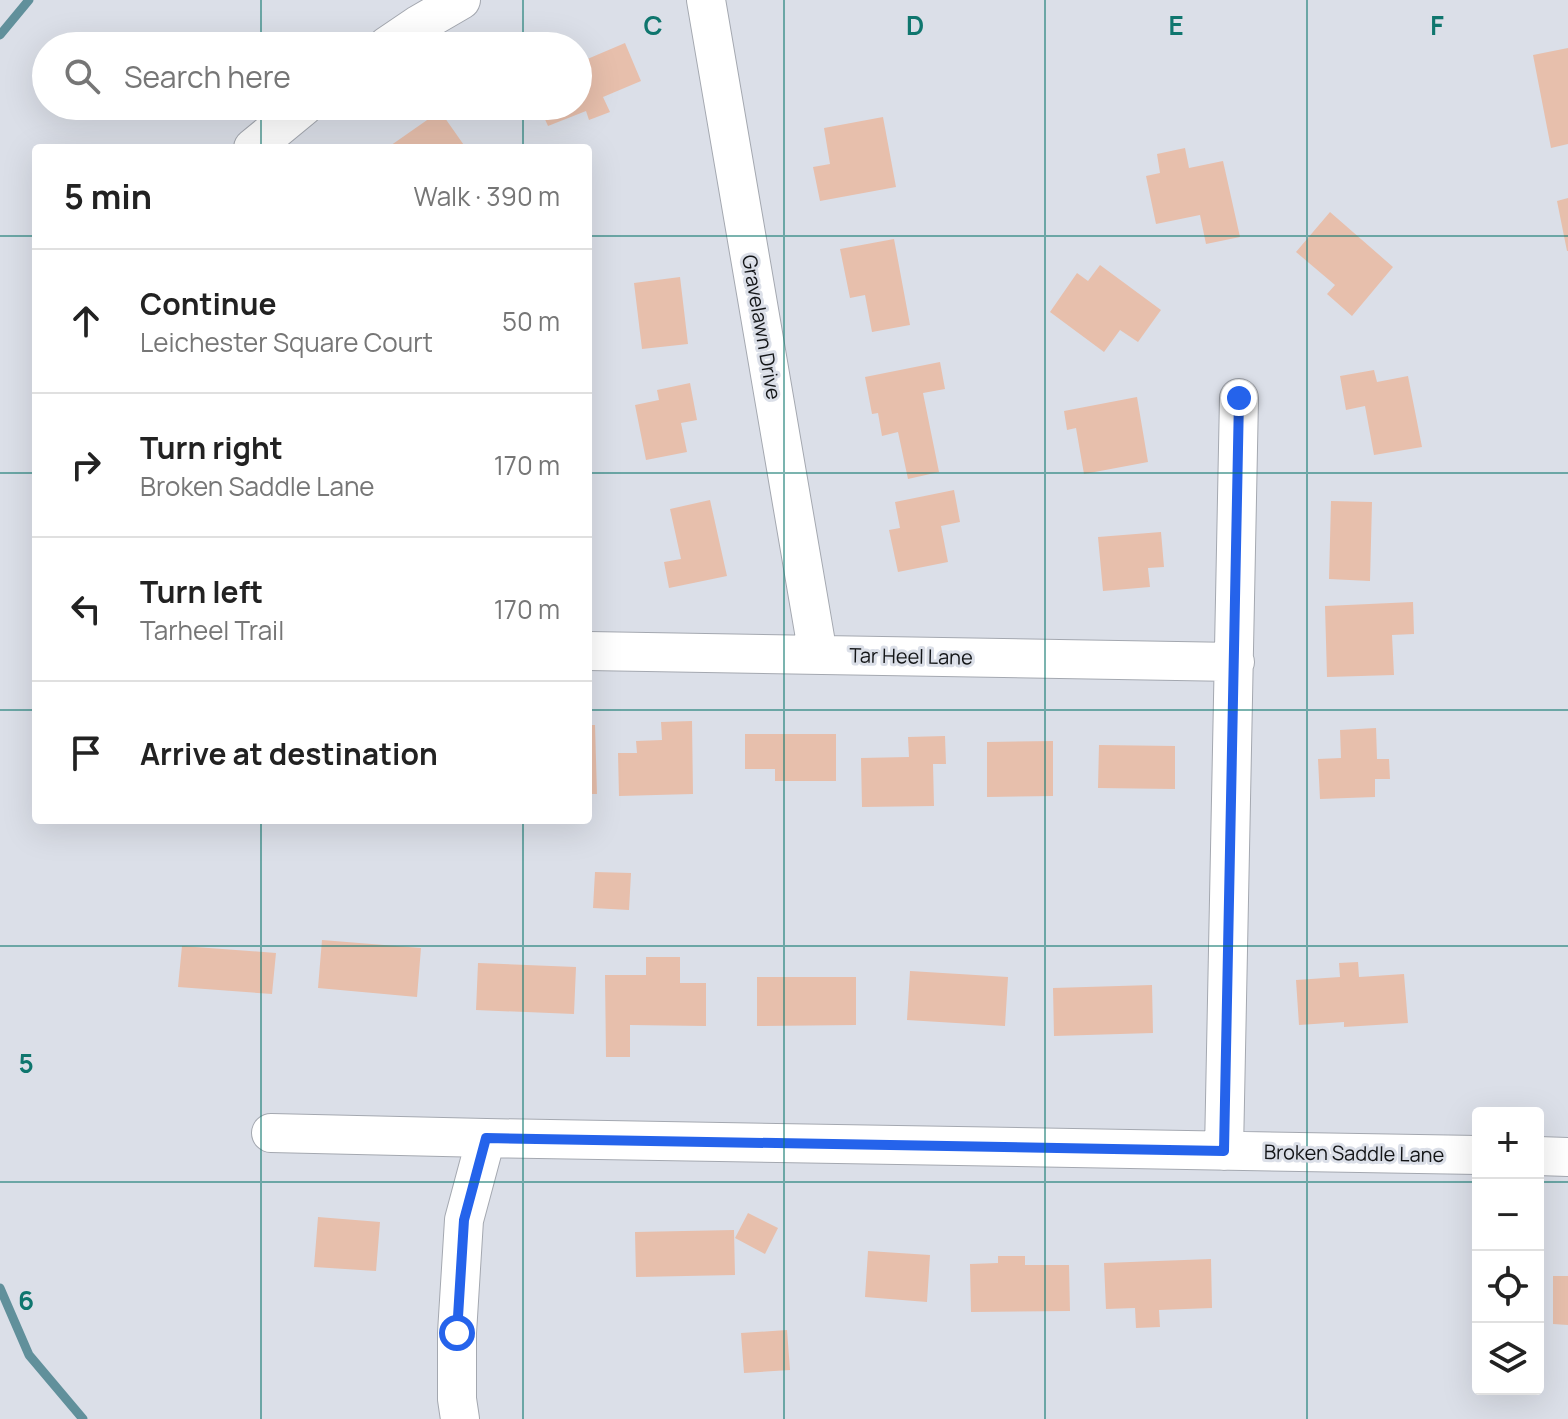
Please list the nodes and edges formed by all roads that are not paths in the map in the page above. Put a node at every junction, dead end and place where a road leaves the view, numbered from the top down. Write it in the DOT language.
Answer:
graph roads {
  1 [pos="461,0"];
  2 [pos="706,0"];
  3 [pos="408,32"];
  4 [pos="287,120"];
  5 [pos="258,144"];
  6 [pos="1239,398"];
  7 [pos="592,651"];
  8 [pos="818,655"];
  9 [pos="1235,662"];
  10 [pos="271,1133"];
  11 [pos="486,1138"];
  12 [pos="1224,1151"];
  13 [pos="1472,1155"];
  14 [pos="1544,1156"];
  15 [pos="1568,1157"];
  16 [pos="460,1419"];
  1 -- 3 [label="street"];
  2 -- 8 [label="street, Gravelawn Drive"];
  4 -- 5 [label="street"];
  6 -- 9 [label="street"];
  7 -- 8 [label="street, Tar Heel Lane"];
  8 -- 9 [label="street, Tar Heel Lane"];
  9 -- 12 [label="street"];
  10 -- 11 [label="street, Broken Saddle Lane"];
  11 -- 12 [label="street, Broken Saddle Lane"];
  11 -- 16 [label="street"];
  12 -- 13 [label="street, Broken Saddle Lane"];
  14 -- 15 [label="street"];
}
